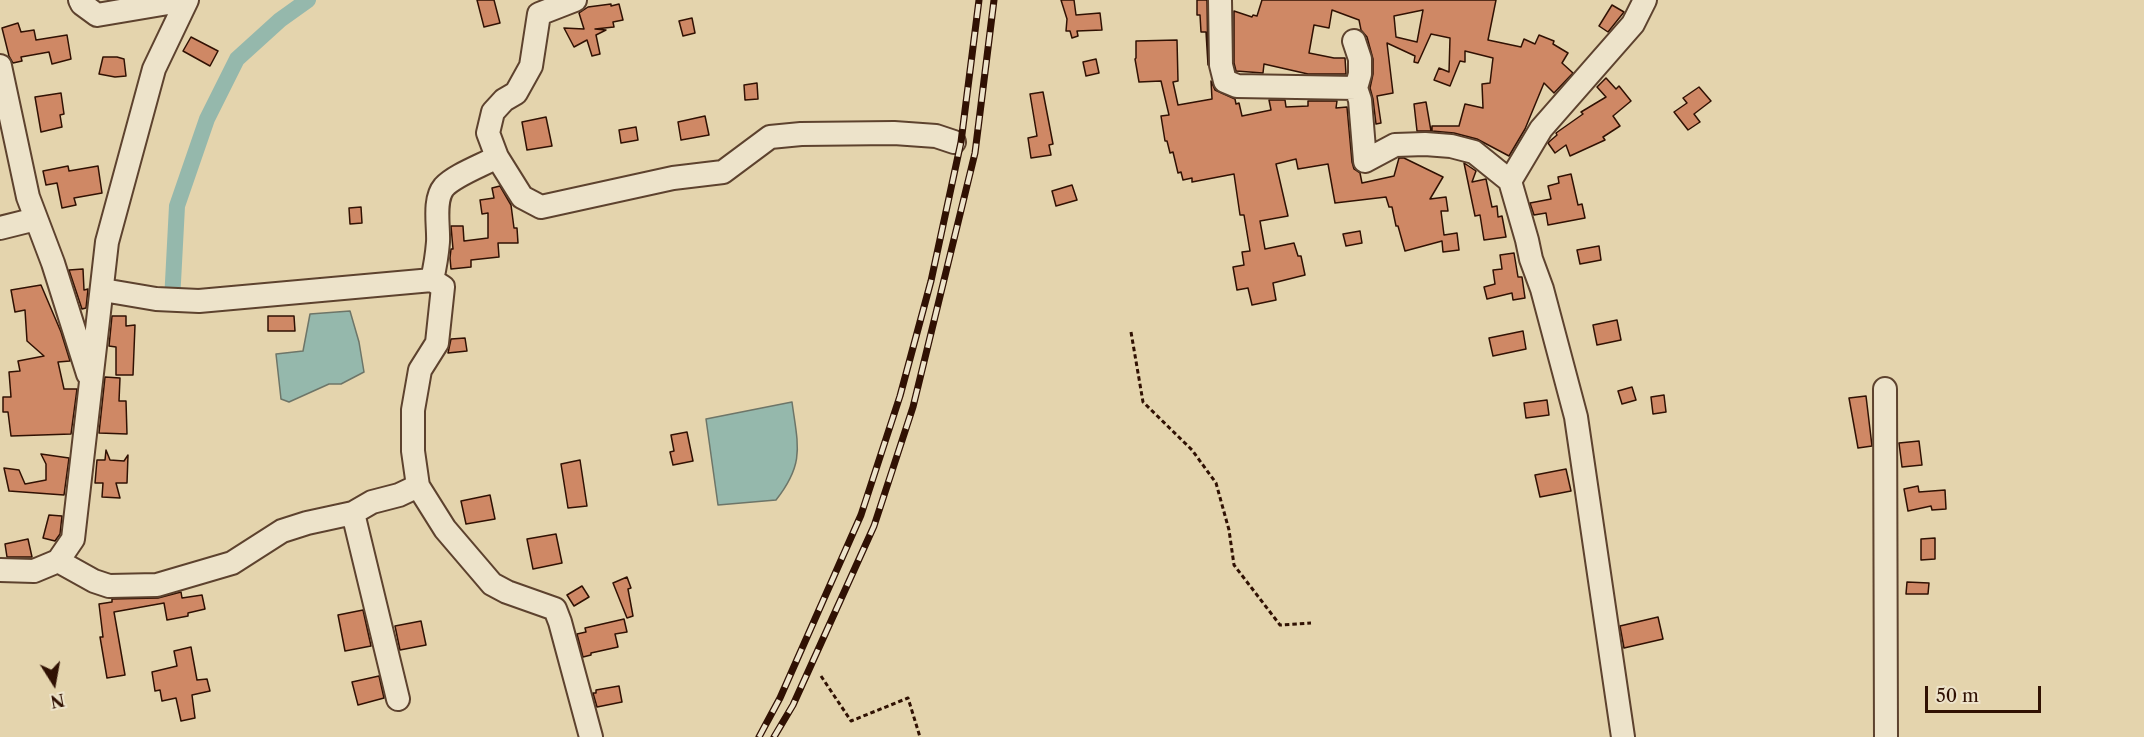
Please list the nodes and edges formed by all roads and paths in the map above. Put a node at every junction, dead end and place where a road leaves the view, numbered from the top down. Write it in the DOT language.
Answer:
graph roads {
  1 [pos="80,0"];
  2 [pos="186,0"];
  3 [pos="575,0"];
  4 [pos="1220,0"];
  5 [pos="1645,0"];
  6 [pos="1354,41"];
  7 [pos="0,66"];
  8 [pos="1356,88"];
  9 [pos="954,142"];
  10 [pos="497,157"];
  11 [pos="1510,181"];
  12 [pos="36,219"];
  13 [pos="0,228"];
  14 [pos="432,280"];
  15 [pos="103,290"];
  16 [pos="1131,332"];
  17 [pos="91,381"];
  18 [pos="1885,389"];
  19 [pos="418,486"];
  20 [pos="353,513"];
  21 [pos="58,561"];
  22 [pos="0,570"];
  23 [pos="1311,623"];
  24 [pos="821,676"];
  25 [pos="398,699"];
  26 [pos="591,737"];
  27 [pos="920,737"];
  28 [pos="1623,737"];
  29 [pos="1886,737"];
  1 -- 2 [label="street"];
  2 -- 15 [label="street"];
  3 -- 10 [label="street"];
  4 -- 8 [label="street"];
  5 -- 11 [label="street"];
  6 -- 8 [label="street"];
  7 -- 12 [label="street"];
  8 -- 11 [label="street"];
  9 -- 10 [label="street"];
  10 -- 14 [label="street"];
  11 -- 28 [label="street"];
  12 -- 13 [label="street"];
  12 -- 17 [label="street"];
  14 -- 15 [label="street"];
  14 -- 19 [label="street"];
  15 -- 17 [label="street"];
  16 -- 23 [label="path"];
  17 -- 21 [label="street"];
  18 -- 29 [label="street"];
  19 -- 20 [label="street"];
  19 -- 26 [label="street"];
  20 -- 21 [label="street"];
  20 -- 25 [label="street"];
  21 -- 22 [label="street"];
  24 -- 27 [label="path"];
}
